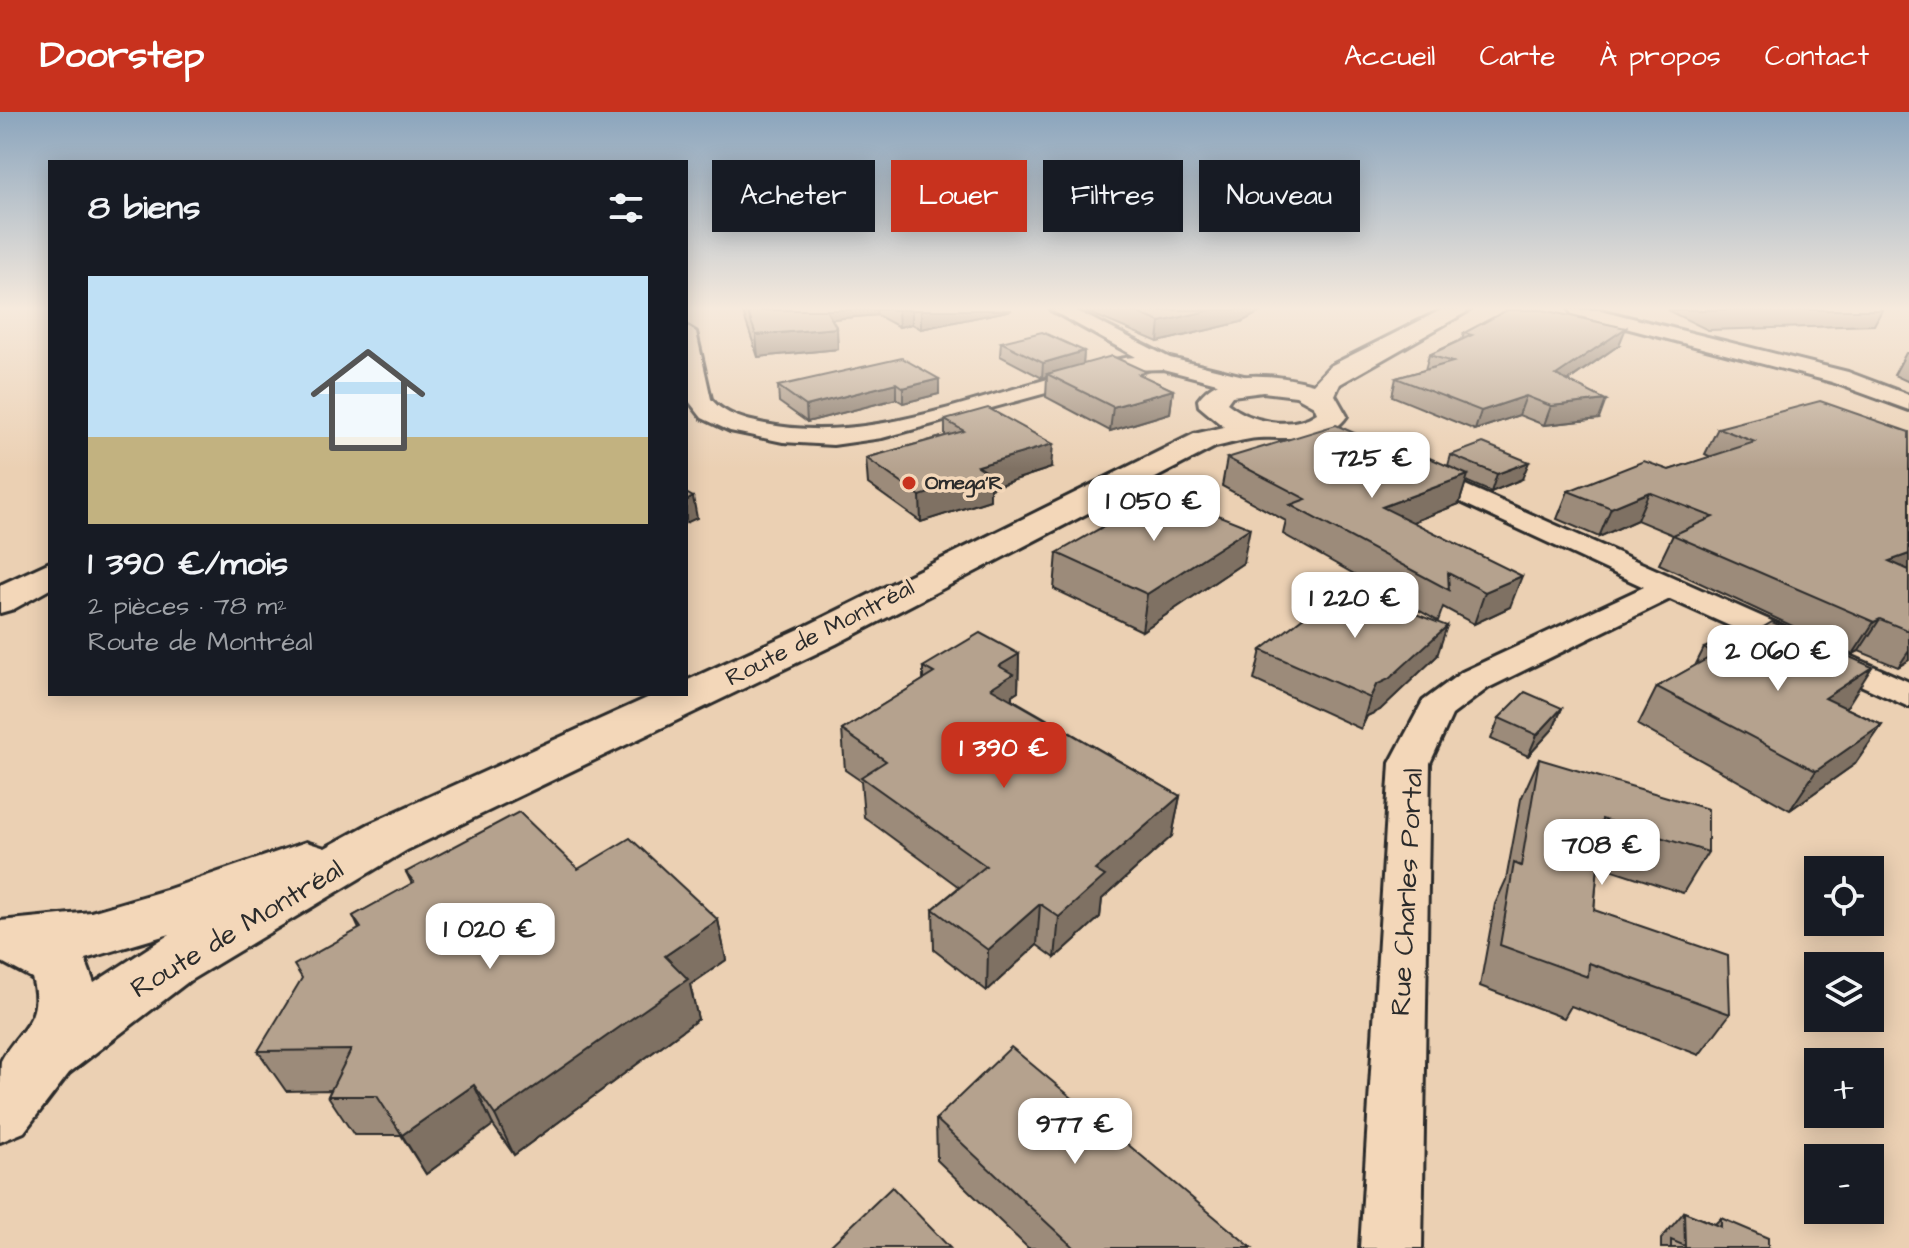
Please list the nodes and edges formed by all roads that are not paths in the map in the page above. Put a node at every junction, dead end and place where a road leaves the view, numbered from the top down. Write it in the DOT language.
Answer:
graph roads {
  1 [pos="692,363"];
  2 [pos="1163,363"];
  3 [pos="1356,363"];
  4 [pos="1786,363"];
  5 [pos="1339,372"];
  6 [pos="1279,385"];
  7 [pos="1909,403"];
  8 [pos="1209,405"];
  9 [pos="1336,422"];
  10 [pos="1398,463"];
  11 [pos="48,574"];
  12 [pos="48,585"];
  13 [pos="1670,587"];
  14 [pos="0,601"];
  15 [pos="0,613"];
  16 [pos="1909,696"];
  17 [pos="388,837"];
  18 [pos="11,941"];
  19 [pos="48,1052"];
  20 [pos="0,1110"];
  21 [pos="1391,1248"];
  1 -- 2 [label="street"];
  2 -- 8 [label="street"];
  3 -- 5 [label="main road"];
  4 -- 7 [label="street"];
  5 -- 6 [label="main road"];
  5 -- 9 [label="main road"];
  6 -- 8 [label="main road"];
  6 -- 9 [label="main road"];
  8 -- 9 [label="main road, Route de Montréal"];
  8 -- 17 [label="main road, Route de Montréal"];
  10 -- 13 [label="street"];
  11 -- 14 [label="main road"];
  12 -- 15 [label="main road"];
  13 -- 16 [label="street"];
  13 -- 21 [label="street, Rue Charles Portal"];
  17 -- 18 [label="main road, Route de Montréal"];
  17 -- 19 [label="main road, Route de Montréal"];
  18 -- 19 [label="main road"];
  19 -- 20 [label="main road"];
}
